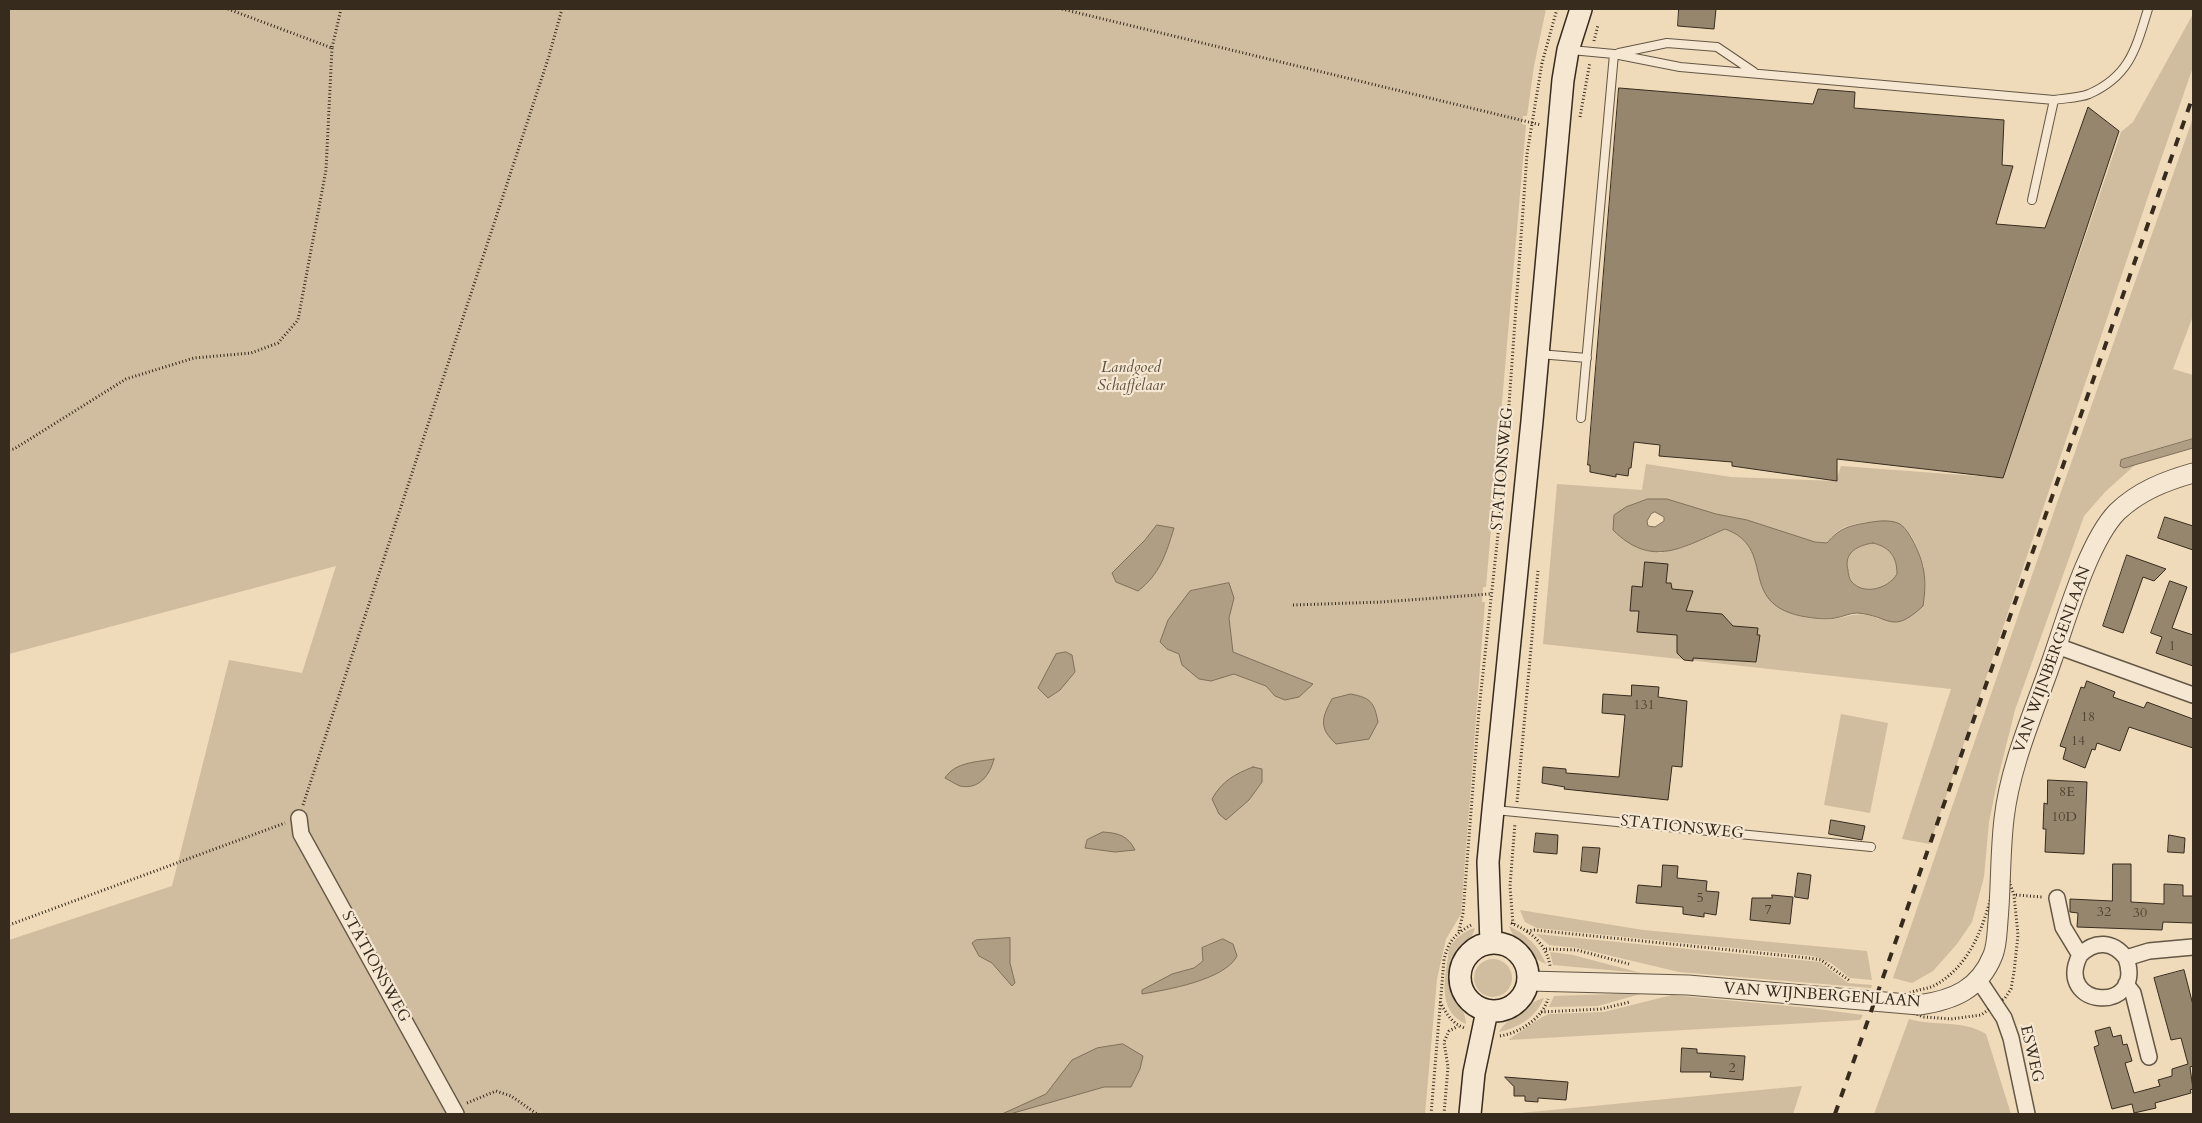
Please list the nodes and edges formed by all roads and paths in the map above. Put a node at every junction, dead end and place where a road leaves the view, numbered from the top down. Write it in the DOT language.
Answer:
graph roads {
  1 [pos="228,9"];
  2 [pos="341,9"];
  3 [pos="562,9"];
  4 [pos="1062,9"];
  5 [pos="1557,9"];
  6 [pos="1581,9"];
  7 [pos="2148,9"];
  8 [pos="332,48"];
  9 [pos="1568,50"];
  10 [pos="1614,54"];
  11 [pos="1755,73"];
  12 [pos="2054,100"];
  13 [pos="1530,123"];
  14 [pos="1559,128"];
  15 [pos="2032,200"];
  16 [pos="1538,354"];
  17 [pos="1587,358"];
  18 [pos="1581,418"];
  19 [pos="9,450"];
  20 [pos="2193,472"];
  21 [pos="1490,594"];
  22 [pos="1293,605"];
  23 [pos="2057,646"];
  24 [pos="2193,695"];
  25 [pos="1493,810"];
  26 [pos="299,818"];
  27 [pos="1871,846"];
  28 [pos="2014,895"];
  29 [pos="2057,898"];
  30 [pos="1513,924"];
  31 [pos="9,925"];
  32 [pos="1526,932"];
  33 [pos="1491,943"];
  34 [pos="2193,947"];
  35 [pos="1972,948"];
  36 [pos="2080,955"];
  37 [pos="2126,958"];
  38 [pos="1634,965"];
  39 [pos="1978,979"];
  40 [pos="1528,980"];
  41 [pos="1857,981"];
  42 [pos="2126,984"];
  43 [pos="1906,986"];
  44 [pos="1440,1002"];
  45 [pos="1487,1011"];
  46 [pos="2149,1057"];
  47 [pos="454,1112"];
  48 [pos="537,1114"];
  49 [pos="1431,1114"];
  50 [pos="1444,1114"];
  51 [pos="1470,1114"];
  52 [pos="2027,1114"];
  1 -- 8 [label="path"];
  2 -- 8 [label="path"];
  3 -- 26 [label="path"];
  4 -- 13 [label="path"];
  5 -- 13 [label="path, STATIONSWEG"];
  6 -- 9 [label="main road, STATIONSWEG"];
  7 -- 12 [label="lane"];
  8 -- 19 [label="path"];
  9 -- 10 [label="lane"];
  9 -- 14 [label="main road, STATIONSWEG"];
  10 -- 11 [label="lane"];
  10 -- 11 [label="lane"];
  10 -- 17 [label="lane"];
  11 -- 12 [label="lane"];
  12 -- 15 [label="lane"];
  13 -- 14 [label="path"];
  13 -- 21 [label="path, STATIONSWEG"];
  14 -- 16 [label="main road, STATIONSWEG"];
  16 -- 17 [label="lane"];
  16 -- 25 [label="main road, STATIONSWEG"];
  17 -- 18 [label="lane"];
  20 -- 23 [label="street, VAN WIJNBERGENLAAN"];
  21 -- 22 [label="path"];
  21 -- 44 [label="path, STATIONSWEG"];
  23 -- 24 [label="street"];
  23 -- 39 [label="street, VAN WIJNBERGENLAAN"];
  25 -- 27 [label="lane, STATIONSWEG"];
  25 -- 33 [label="main road, STATIONSWEG"];
  26 -- 31 [label="path"];
  26 -- 47 [label="street, STATIONSWEG"];
  28 -- 29 [label="path"];
  29 -- 36 [label="street"];
  30 -- 32 [label="path"];
  32 -- 38 [label="path"];
  32 -- 41 [label="path"];
  33 -- 40 [label="main road"];
  33 -- 45 [label="main road"];
  34 -- 37 [label="street"];
  35 -- 43 [label="path"];
  36 -- 37 [label="street"];
  36 -- 42 [label="street"];
  37 -- 42 [label="street"];
  39 -- 40 [label="street, VAN WIJNBERGENLAAN"];
  39 -- 52 [label="street, ESWEG"];
  40 -- 45 [label="main road"];
  42 -- 46 [label="street"];
  44 -- 49 [label="path"];
  44 -- 50 [label="path"];
  45 -- 51 [label="main road"];
  47 -- 48 [label="path"];
}
